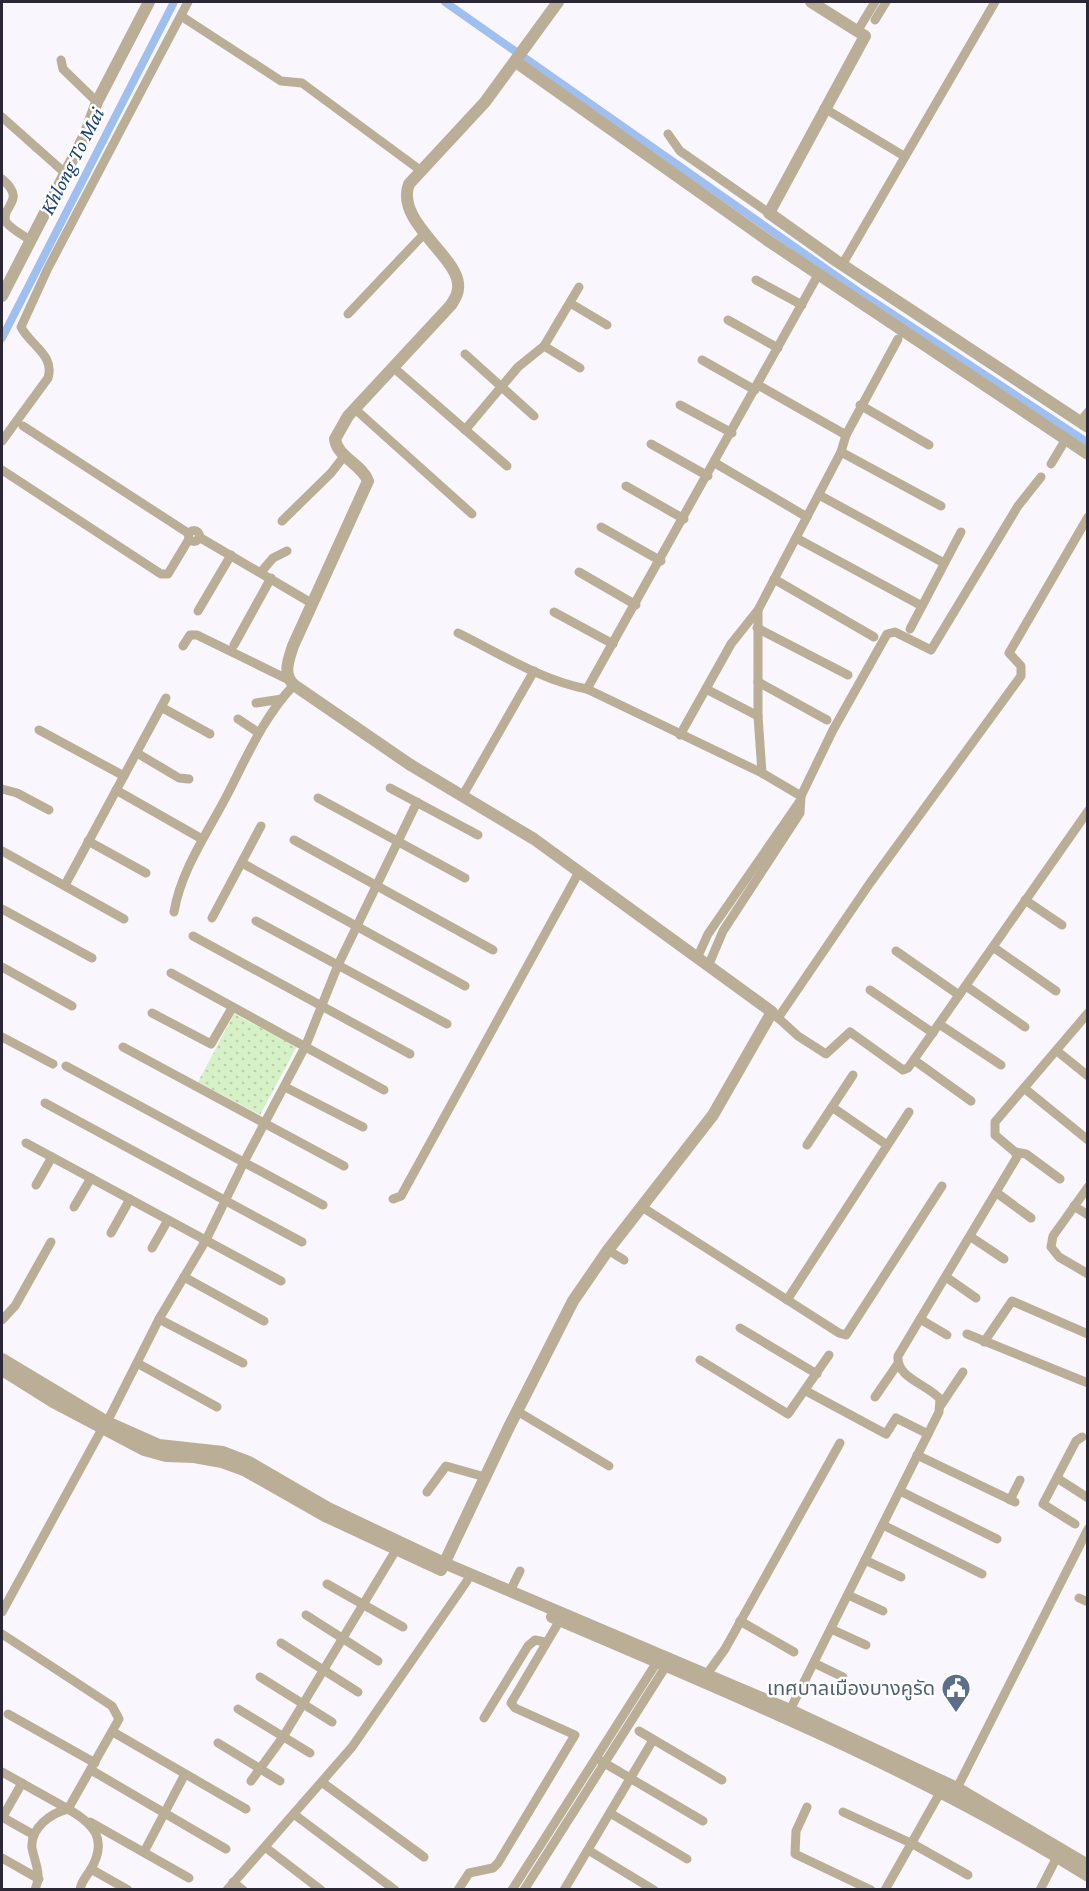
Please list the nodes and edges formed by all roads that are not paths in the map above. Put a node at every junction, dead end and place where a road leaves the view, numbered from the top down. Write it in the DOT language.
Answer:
graph roads {
  1 [pos="148,2"];
  2 [pos="188,2"];
  3 [pos="558,2"];
  4 [pos="811,2"];
  5 [pos="875,2"];
  6 [pos="886,2"];
  7 [pos="995,2"];
  8 [pos="181,16"];
  9 [pos="875,20"];
  10 [pos="864,32"];
  11 [pos="62,60"];
  12 [pos="517,60"];
  13 [pos="97,102"];
  14 [pos="824,108"];
  15 [pos="2,117"];
  16 [pos="668,134"];
  17 [pos="904,156"];
  18 [pos="420,170"];
  19 [pos="65,173"];
  20 [pos="2,179"];
  21 [pos="769,213"];
  22 [pos="424,234"];
  23 [pos="30,240"];
  24 [pos="842,265"];
  25 [pos="818,275"];
  26 [pos="6,276"];
  27 [pos="756,280"];
  28 [pos="579,287"];
  29 [pos="2,296"];
  30 [pos="570,303"];
  31 [pos="801,305"];
  32 [pos="348,314"];
  33 [pos="728,320"];
  34 [pos="607,325"];
  35 [pos="898,339"];
  36 [pos="544,346"];
  37 [pos="778,348"];
  38 [pos="465,354"];
  39 [pos="702,360"];
  40 [pos="394,368"];
  41 [pos="580,368"];
  42 [pos="502,387"];
  43 [pos="756,387"];
  44 [pos="680,405"];
  45 [pos="860,405"];
  46 [pos="355,409"];
  47 [pos="534,416"];
  48 [pos="1085,420"];
  49 [pos="23,426"];
  50 [pos="465,430"];
  51 [pos="732,433"];
  52 [pos="846,435"];
  53 [pos="1066,439"];
  54 [pos="2,441"];
  55 [pos="651,444"];
  56 [pos="929,446"];
  57 [pos="841,452"];
  58 [pos="1088,454"];
  59 [pos="345,455"];
  60 [pos="715,463"];
  61 [pos="1051,464"];
  62 [pos="507,466"];
  63 [pos="2,470"];
  64 [pos="708,476"];
  65 [pos="1041,477"];
  66 [pos="626,486"];
  67 [pos="819,495"];
  68 [pos="941,506"];
  69 [pos="471,514"];
  70 [pos="807,517"];
  71 [pos="1088,517"];
  72 [pos="684,519"];
  73 [pos="282,521"];
  74 [pos="601,527"];
  75 [pos="961,532"];
  76 [pos="189,536"];
  77 [pos="796,538"];
  78 [pos="287,551"];
  79 [pos="231,555"];
  80 [pos="661,561"];
  81 [pos="945,563"];
  82 [pos="261,572"];
  83 [pos="579,572"];
  84 [pos="271,578"];
  85 [pos="774,579"];
  86 [pos="313,604"];
  87 [pos="636,605"];
  88 [pos="922,606"];
  89 [pos="758,610"];
  90 [pos="198,611"];
  91 [pos="554,612"];
  92 [pos="757,628"];
  93 [pos="910,629"];
  94 [pos="458,633"];
  95 [pos="874,637"];
  96 [pos="614,644"];
  97 [pos="234,645"];
  98 [pos="183,646"];
  99 [pos="534,671"];
  100 [pos="848,675"];
  101 [pos="758,682"];
  102 [pos="291,683"];
  103 [pos="587,689"];
  104 [pos="706,689"];
  105 [pos="282,699"];
  106 [pos="256,703"];
  107 [pos="758,716"];
  108 [pos="238,718"];
  109 [pos="827,720"];
  110 [pos="39,729"];
  111 [pos="260,733"];
  112 [pos="210,734"];
  113 [pos="680,735"];
  114 [pos="137,753"];
  115 [pos="762,773"];
  116 [pos="124,776"];
  117 [pos="189,779"];
  118 [pos="390,788"];
  119 [pos="2,789"];
  120 [pos="116,790"];
  121 [pos="463,795"];
  122 [pos="318,798"];
  123 [pos="801,799"];
  124 [pos="417,802"];
  125 [pos="49,810"];
  126 [pos="1087,812"];
  127 [pos="261,826"];
  128 [pos="478,835"];
  129 [pos="202,839"];
  130 [pos="294,840"];
  131 [pos="88,841"];
  132 [pos="399,842"];
  133 [pos="2,851"];
  134 [pos="242,863"];
  135 [pos="579,872"];
  136 [pos="146,873"];
  137 [pos="465,879"];
  138 [pos="65,885"];
  139 [pos="378,885"];
  140 [pos="1026,900"];
  141 [pos="2,909"];
  142 [pos="174,912"];
  143 [pos="212,918"];
  144 [pos="124,919"];
  145 [pos="256,921"];
  146 [pos="1062,925"];
  147 [pos="358,926"];
  148 [pos="193,936"];
  149 [pos="993,947"];
  150 [pos="493,950"];
  151 [pos="896,951"];
  152 [pos="698,956"];
  153 [pos="92,958"];
  154 [pos="708,964"];
  155 [pos="338,965"];
  156 [pos="2,967"];
  157 [pos="171,974"];
  158 [pos="465,986"];
  159 [pos="966,986"];
  160 [pos="870,990"];
  161 [pos="1056,991"];
  162 [pos="959,995"];
  163 [pos="320,1005"];
  164 [pos="72,1006"];
  165 [pos="232,1008"];
  166 [pos="152,1013"];
  167 [pos="1087,1015"];
  168 [pos="775,1016"];
  169 [pos="447,1024"];
  170 [pos="939,1024"];
  171 [pos="1025,1027"];
  172 [pos="933,1033"];
  173 [pos="2,1037"];
  174 [pos="306,1045"];
  175 [pos="123,1047"];
  176 [pos="1057,1051"];
  177 [pos="410,1054"];
  178 [pos="914,1060"];
  179 [pos="53,1064"];
  180 [pos="1001,1065"];
  181 [pos="66,1066"];
  182 [pos="853,1075"];
  183 [pos="1088,1076"];
  184 [pos="285,1087"];
  185 [pos="1024,1088"];
  186 [pos="384,1090"];
  187 [pos="971,1101"];
  188 [pos="45,1103"];
  189 [pos="832,1107"];
  190 [pos="909,1112"];
  191 [pos="265,1123"];
  192 [pos="363,1127"];
  193 [pos="1088,1140"];
  194 [pos="26,1143"];
  195 [pos="807,1145"];
  196 [pos="887,1145"];
  197 [pos="1015,1152"];
  198 [pos="52,1157"];
  199 [pos="244,1162"];
  200 [pos="344,1166"];
  201 [pos="91,1178"];
  202 [pos="1060,1179"];
  203 [pos="36,1185"];
  204 [pos="942,1186"];
  205 [pos="1088,1187"];
  206 [pos="996,1193"];
  207 [pos="129,1199"];
  208 [pos="393,1199"];
  209 [pos="226,1202"];
  210 [pos="323,1205"];
  211 [pos="1074,1206"];
  212 [pos="74,1207"];
  213 [pos="642,1207"];
  214 [pos="1088,1215"];
  215 [pos="1031,1218"];
  216 [pos="168,1220"];
  217 [pos="111,1233"];
  218 [pos="971,1237"];
  219 [pos="206,1240"];
  220 [pos="51,1242"];
  221 [pos="302,1242"];
  222 [pos="152,1248"];
  223 [pos="608,1250"];
  224 [pos="1004,1259"];
  225 [pos="624,1260"];
  226 [pos="1088,1274"];
  227 [pos="184,1277"];
  228 [pos="946,1277"];
  229 [pos="281,1281"];
  230 [pos="976,1298"];
  231 [pos="787,1300"];
  232 [pos="159,1319"];
  233 [pos="920,1319"];
  234 [pos="2,1320"];
  235 [pos="264,1321"];
  236 [pos="740,1328"];
  237 [pos="967,1334"];
  238 [pos="1088,1334"];
  239 [pos="946,1335"];
  240 [pos="984,1342"];
  241 [pos="829,1355"];
  242 [pos="2,1359"];
  243 [pos="700,1360"];
  244 [pos="137,1363"];
  245 [pos="243,1363"];
  246 [pos="897,1365"];
  247 [pos="2,1370"];
  248 [pos="963,1372"];
  249 [pos="817,1374"];
  250 [pos="1088,1383"];
  251 [pos="806,1390"];
  252 [pos="875,1397"];
  253 [pos="940,1405"];
  254 [pos="217,1407"];
  255 [pos="517,1411"];
  256 [pos="104,1425"];
  257 [pos="928,1434"];
  258 [pos="1082,1437"];
  259 [pos="840,1443"];
  260 [pos="917,1455"];
  261 [pos="609,1466"];
  262 [pos="485,1477"];
  263 [pos="1057,1478"];
  264 [pos="1020,1480"];
  265 [pos="900,1491"];
  266 [pos="427,1492"];
  267 [pos="1088,1498"];
  268 [pos="1075,1524"];
  269 [pos="883,1525"];
  270 [pos="1088,1529"];
  271 [pos="997,1539"];
  272 [pos="396,1550"];
  273 [pos="865,1560"];
  274 [pos="443,1566"];
  275 [pos="520,1571"];
  276 [pos="982,1574"];
  277 [pos="901,1577"];
  278 [pos="467,1581"];
  279 [pos="327,1584"];
  280 [pos="510,1591"];
  281 [pos="848,1595"];
  282 [pos="365,1605"];
  283 [pos="883,1611"];
  284 [pos="2,1612"];
  285 [pos="306,1615"];
  286 [pos="560,1620"];
  287 [pos="740,1622"];
  288 [pos="403,1627"];
  289 [pos="831,1629"];
  290 [pos="2,1634"];
  291 [pos="344,1638"];
  292 [pos="545,1642"];
  293 [pos="281,1643"];
  294 [pos="866,1645"];
  295 [pos="794,1652"];
  296 [pos="378,1661"];
  297 [pos="814,1663"];
  298 [pos="661,1664"];
  299 [pos="324,1670"];
  300 [pos="707,1674"];
  301 [pos="260,1677"];
  302 [pos="843,1677"];
  303 [pos="358,1692"];
  304 [pos="303,1704"];
  305 [pos="238,1709"];
  306 [pos="8,1714"];
  307 [pos="788,1714"];
  308 [pos="484,1718"];
  309 [pos="332,1722"];
  310 [pos="639,1731"];
  311 [pos="113,1732"];
  312 [pos="283,1737"];
  313 [pos="653,1740"];
  314 [pos="218,1743"];
  315 [pos="310,1753"];
  316 [pos="596,1758"];
  317 [pos="605,1763"];
  318 [pos="93,1766"];
  319 [pos="261,1768"];
  320 [pos="2,1772"];
  321 [pos="186,1774"];
  322 [pos="631,1778"];
  323 [pos="722,1780"];
  324 [pos="251,1781"];
  325 [pos="280,1781"];
  326 [pos="323,1783"];
  327 [pos="22,1784"];
  328 [pos="949,1790"];
  329 [pos="807,1807"];
  330 [pos="68,1809"];
  331 [pos="246,1809"];
  332 [pos="843,1812"];
  333 [pos="610,1813"];
  334 [pos="165,1814"];
  335 [pos="295,1815"];
  336 [pos="2,1817"];
  337 [pos="88,1821"];
  338 [pos="703,1821"];
  339 [pos="34,1835"];
  340 [pos="913,1844"];
  341 [pos="265,1848"];
  342 [pos="226,1849"];
  343 [pos="588,1850"];
  344 [pos="144,1852"];
  345 [pos="534,1854"];
  346 [pos="424,1857"];
  347 [pos="1057,1857"];
  348 [pos="2,1858"];
  349 [pos="687,1859"];
  350 [pos="544,1860"];
  351 [pos="1088,1865"];
  352 [pos="91,1869"];
  353 [pos="523,1870"];
  354 [pos="968,1875"];
  355 [pos="533,1876"];
  356 [pos="1088,1876"];
  357 [pos="189,1878"];
  358 [pos="39,1879"];
  359 [pos="230,1886"];
  360 [pos="567,1889"];
  361 [pos="35,1890"];
  362 [pos="80,1890"];
  363 [pos="128,1890"];
  364 [pos="243,1890"];
  365 [pos="321,1890"];
  366 [pos="395,1890"];
  367 [pos="458,1890"];
  368 [pos="512,1890"];
  369 [pos="524,1890"];
  370 [pos="654,1890"];
  371 [pos="872,1890"];
  372 [pos="885,1890"];
  373 [pos="1040,1890"];
  1 -- 13 [label="street"];
  2 -- 8 [label="street"];
  3 -- 12 [label="street"];
  4 -- 10 [label="street"];
  5 -- 10 [label="street"];
  6 -- 9 [label="street"];
  7 -- 17 [label="street"];
  8 -- 18 [label="street"];
  8 -- 54 [label="street"];
  10 -- 14 [label="street"];
  11 -- 13 [label="street"];
  12 -- 18 [label="street"];
  12 -- 25 [label="street"];
  13 -- 19 [label="street"];
  14 -- 17 [label="street"];
  14 -- 21 [label="street"];
  15 -- 19 [label="street"];
  16 -- 21 [label="street"];
  17 -- 24 [label="street"];
  18 -- 22 [label="street"];
  19 -- 23 [label="street"];
  20 -- 23 [label="street"];
  21 -- 24 [label="street"];
  22 -- 32 [label="street"];
  22 -- 40 [label="street"];
  23 -- 26 [label="street"];
  24 -- 48 [label="street"];
  25 -- 31 [label="street"];
  25 -- 53 [label="street"];
  26 -- 29 [label="street"];
  27 -- 31 [label="street"];
  28 -- 30 [label="street"];
  30 -- 34 [label="street"];
  30 -- 36 [label="street"];
  31 -- 37 [label="street"];
  33 -- 37 [label="street"];
  35 -- 45 [label="street"];
  36 -- 41 [label="street"];
  36 -- 42 [label="street"];
  37 -- 43 [label="street"];
  38 -- 42 [label="street"];
  39 -- 43 [label="street"];
  40 -- 46 [label="street"];
  40 -- 50 [label="street"];
  42 -- 47 [label="street"];
  42 -- 50 [label="street"];
  43 -- 51 [label="street"];
  43 -- 52 [label="street"];
  44 -- 51 [label="street"];
  45 -- 52 [label="street"];
  45 -- 56 [label="street"];
  46 -- 59 [label="street"];
  46 -- 69 [label="street"];
  49 -- 76 [label="street"];
  50 -- 62 [label="street"];
  51 -- 60 [label="street"];
  52 -- 57 [label="street"];
  53 -- 58 [label="street"];
  53 -- 61 [label="street"];
  55 -- 64 [label="street"];
  57 -- 67 [label="street"];
  57 -- 68 [label="street"];
  59 -- 73 [label="street"];
  59 -- 86 [label="street"];
  60 -- 64 [label="street"];
  60 -- 70 [label="street"];
  63 -- 76 [label="street"];
  64 -- 72 [label="street"];
  65 -- 123 [label="street"];
  66 -- 72 [label="street"];
  67 -- 70 [label="street"];
  67 -- 81 [label="street"];
  70 -- 77 [label="street"];
  71 -- 168 [label="street"];
  72 -- 80 [label="street"];
  74 -- 80 [label="street"];
  75 -- 81 [label="street"];
  76 -- 79 [label="street"];
  77 -- 85 [label="street"];
  77 -- 88 [label="street"];
  78 -- 82 [label="street"];
  79 -- 82 [label="street"];
  79 -- 90 [label="street"];
  80 -- 87 [label="street"];
  81 -- 88 [label="street"];
  82 -- 84 [label="street"];
  83 -- 87 [label="street"];
  84 -- 86 [label="street"];
  84 -- 97 [label="street"];
  85 -- 89 [label="street"];
  85 -- 95 [label="street"];
  86 -- 102 [label="street"];
  87 -- 96 [label="street"];
  88 -- 93 [label="street"];
  89 -- 92 [label="street"];
  89 -- 104 [label="street"];
  91 -- 96 [label="street"];
  92 -- 100 [label="street"];
  92 -- 101 [label="street"];
  94 -- 99 [label="street"];
  96 -- 103 [label="street"];
  98 -- 102 [label="street"];
  99 -- 103 [label="street"];
  99 -- 121 [label="street"];
  101 -- 107 [label="street"];
  101 -- 109 [label="street"];
  102 -- 105 [label="street"];
  102 -- 121 [label="street"];
  103 -- 113 [label="street"];
  104 -- 107 [label="street"];
  104 -- 113 [label="street"];
  105 -- 106 [label="street"];
  105 -- 111 [label="street"];
  107 -- 115 [label="street"];
  108 -- 111 [label="street"];
  110 -- 116 [label="street"];
  111 -- 129 [label="street"];
  112 -- 114 [label="street"];
  113 -- 115 [label="street"];
  114 -- 116 [label="street"];
  114 -- 117 [label="street"];
  115 -- 123 [label="street"];
  116 -- 120 [label="street"];
  118 -- 124 [label="street"];
  119 -- 125 [label="street"];
  120 -- 129 [label="street"];
  120 -- 131 [label="street"];
  121 -- 135 [label="street"];
  122 -- 132 [label="street"];
  123 -- 152 [label="street"];
  123 -- 154 [label="street"];
  124 -- 128 [label="street"];
  124 -- 132 [label="street"];
  126 -- 140 [label="street"];
  127 -- 134 [label="street"];
  129 -- 142 [label="street"];
  130 -- 139 [label="street"];
  131 -- 136 [label="street"];
  131 -- 138 [label="street"];
  132 -- 137 [label="street"];
  132 -- 139 [label="street"];
  133 -- 138 [label="street"];
  134 -- 143 [label="street"];
  134 -- 147 [label="street"];
  135 -- 152 [label="street"];
  135 -- 208 [label="street"];
  138 -- 144 [label="street"];
  139 -- 147 [label="street"];
  139 -- 150 [label="street"];
  140 -- 146 [label="street"];
  140 -- 149 [label="street"];
  141 -- 153 [label="street"];
  145 -- 155 [label="street"];
  147 -- 155 [label="street"];
  147 -- 158 [label="street"];
  148 -- 163 [label="street"];
  149 -- 159 [label="street"];
  149 -- 161 [label="street"];
  151 -- 162 [label="street"];
  152 -- 154 [label="street"];
  154 -- 168 [label="street"];
  155 -- 163 [label="street"];
  155 -- 169 [label="street"];
  156 -- 164 [label="street"];
  157 -- 165 [label="street"];
  159 -- 162 [label="street"];
  159 -- 171 [label="street"];
  160 -- 172 [label="street"];
  162 -- 170 [label="street"];
  163 -- 174 [label="street"];
  163 -- 177 [label="street"];
  165 -- 166 [label="street"];
  165 -- 174 [label="street"];
  167 -- 176 [label="street"];
  168 -- 178 [label="street"];
  168 -- 213 [label="street"];
  170 -- 172 [label="street"];
  170 -- 180 [label="street"];
  172 -- 178 [label="street"];
  173 -- 179 [label="street"];
  174 -- 184 [label="street"];
  174 -- 186 [label="street"];
  175 -- 191 [label="street"];
  176 -- 183 [label="street"];
  176 -- 185 [label="street"];
  178 -- 187 [label="street"];
  181 -- 199 [label="street"];
  182 -- 189 [label="street"];
  184 -- 191 [label="street"];
  184 -- 192 [label="street"];
  185 -- 193 [label="street"];
  185 -- 197 [label="street"];
  188 -- 209 [label="street"];
  189 -- 195 [label="street"];
  189 -- 196 [label="street"];
  190 -- 196 [label="street"];
  191 -- 199 [label="street"];
  191 -- 200 [label="street"];
  194 -- 198 [label="street"];
  196 -- 231 [label="street"];
  197 -- 202 [label="street"];
  197 -- 206 [label="street"];
  198 -- 201 [label="street"];
  198 -- 203 [label="street"];
  199 -- 209 [label="street"];
  199 -- 210 [label="street"];
  201 -- 207 [label="street"];
  201 -- 212 [label="street"];
  204 -- 231 [label="street"];
  205 -- 211 [label="street"];
  206 -- 215 [label="street"];
  206 -- 218 [label="street"];
  207 -- 216 [label="street"];
  207 -- 217 [label="street"];
  209 -- 219 [label="street"];
  209 -- 221 [label="street"];
  211 -- 214 [label="street"];
  211 -- 226 [label="street"];
  213 -- 223 [label="street"];
  213 -- 231 [label="street"];
  216 -- 219 [label="street"];
  216 -- 222 [label="street"];
  218 -- 224 [label="street"];
  218 -- 228 [label="street"];
  219 -- 227 [label="street"];
  219 -- 229 [label="street"];
  220 -- 234 [label="street"];
  223 -- 225 [label="street"];
  223 -- 255 [label="street"];
  227 -- 232 [label="street"];
  227 -- 235 [label="street"];
  228 -- 230 [label="street"];
  228 -- 233 [label="street"];
  232 -- 244 [label="street"];
  232 -- 245 [label="street"];
  233 -- 239 [label="street"];
  233 -- 246 [label="street"];
  236 -- 249 [label="street"];
  237 -- 240 [label="street"];
  238 -- 240 [label="street"];
  240 -- 250 [label="street"];
  241 -- 249 [label="street"];
  242 -- 256 [label="street"];
  243 -- 251 [label="street"];
  244 -- 254 [label="street"];
  244 -- 256 [label="street"];
  246 -- 252 [label="street"];
  246 -- 253 [label="street"];
  247 -- 256 [label="street"];
  248 -- 253 [label="street"];
  249 -- 251 [label="street"];
  251 -- 257 [label="street"];
  253 -- 257 [label="street"];
  255 -- 261 [label="street"];
  255 -- 262 [label="street"];
  256 -- 272 [label="street"];
  256 -- 274 [label="street"];
  256 -- 284 [label="street"];
  257 -- 260 [label="street"];
  258 -- 263 [label="street"];
  259 -- 287 [label="street"];
  260 -- 264 [label="street"];
  260 -- 265 [label="street"];
  262 -- 266 [label="street"];
  262 -- 274 [label="street"];
  263 -- 267 [label="street"];
  263 -- 268 [label="street"];
  265 -- 269 [label="street"];
  265 -- 271 [label="street"];
  269 -- 273 [label="street"];
  269 -- 276 [label="street"];
  270 -- 328 [label="street"];
  272 -- 274 [label="street"];
  272 -- 282 [label="street"];
  273 -- 277 [label="street"];
  273 -- 281 [label="street"];
  274 -- 278 [label="street"];
  274 -- 280 [label="street"];
  275 -- 280 [label="street"];
  278 -- 286 [label="street"];
  278 -- 326 [label="street"];
  279 -- 282 [label="street"];
  280 -- 300 [label="street"];
  281 -- 283 [label="street"];
  281 -- 289 [label="street"];
  282 -- 288 [label="street"];
  282 -- 291 [label="street"];
  285 -- 291 [label="street"];
  286 -- 292 [label="street"];
  286 -- 298 [label="street"];
  287 -- 295 [label="street"];
  287 -- 300 [label="street"];
  289 -- 294 [label="street"];
  289 -- 297 [label="street"];
  290 -- 311 [label="street"];
  291 -- 296 [label="street"];
  291 -- 299 [label="street"];
  292 -- 308 [label="street"];
  292 -- 367 [label="street"];
  293 -- 299 [label="street"];
  297 -- 302 [label="street"];
  297 -- 307 [label="street"];
  298 -- 307 [label="street"];
  298 -- 316 [label="street"];
  298 -- 317 [label="street"];
  299 -- 303 [label="street"];
  299 -- 304 [label="street"];
  300 -- 307 [label="street"];
  301 -- 304 [label="street"];
  304 -- 309 [label="street"];
  304 -- 312 [label="street"];
  305 -- 312 [label="street"];
  306 -- 318 [label="street"];
  307 -- 328 [label="street"];
  310 -- 313 [label="street"];
  311 -- 318 [label="street"];
  311 -- 321 [label="street"];
  312 -- 315 [label="street"];
  312 -- 319 [label="street"];
  313 -- 322 [label="street"];
  313 -- 323 [label="street"];
  314 -- 319 [label="street"];
  316 -- 317 [label="street"];
  316 -- 345 [label="street"];
  317 -- 322 [label="street"];
  317 -- 350 [label="street"];
  318 -- 330 [label="street"];
  318 -- 334 [label="street"];
  319 -- 324 [label="street"];
  319 -- 325 [label="street"];
  320 -- 327 [label="street"];
  321 -- 331 [label="street"];
  321 -- 334 [label="street"];
  322 -- 333 [label="street"];
  322 -- 338 [label="street"];
  326 -- 335 [label="street"];
  326 -- 346 [label="street"];
  327 -- 330 [label="street"];
  327 -- 336 [label="street"];
  328 -- 340 [label="street"];
  328 -- 347 [label="street"];
  328 -- 351 [label="street"];
  329 -- 371 [label="street"];
  330 -- 337 [label="street"];
  330 -- 339 [label="street"];
  332 -- 340 [label="street"];
  333 -- 343 [label="street"];
  333 -- 349 [label="street"];
  334 -- 342 [label="street"];
  334 -- 344 [label="street"];
  335 -- 341 [label="street"];
  335 -- 366 [label="street"];
  336 -- 339 [label="street"];
  337 -- 344 [label="street"];
  337 -- 352 [label="street"];
  339 -- 358 [label="street"];
  340 -- 354 [label="street"];
  340 -- 372 [label="street"];
  341 -- 359 [label="street"];
  341 -- 365 [label="street"];
  343 -- 360 [label="street"];
  343 -- 370 [label="street"];
  344 -- 357 [label="street"];
  345 -- 350 [label="street"];
  345 -- 353 [label="street"];
  347 -- 356 [label="street"];
  347 -- 373 [label="street"];
  348 -- 358 [label="street"];
  350 -- 355 [label="street"];
  352 -- 362 [label="street"];
  352 -- 363 [label="street"];
  353 -- 355 [label="street"];
  353 -- 368 [label="street"];
  355 -- 369 [label="street"];
  358 -- 361 [label="street"];
  359 -- 364 [label="street"];
}
